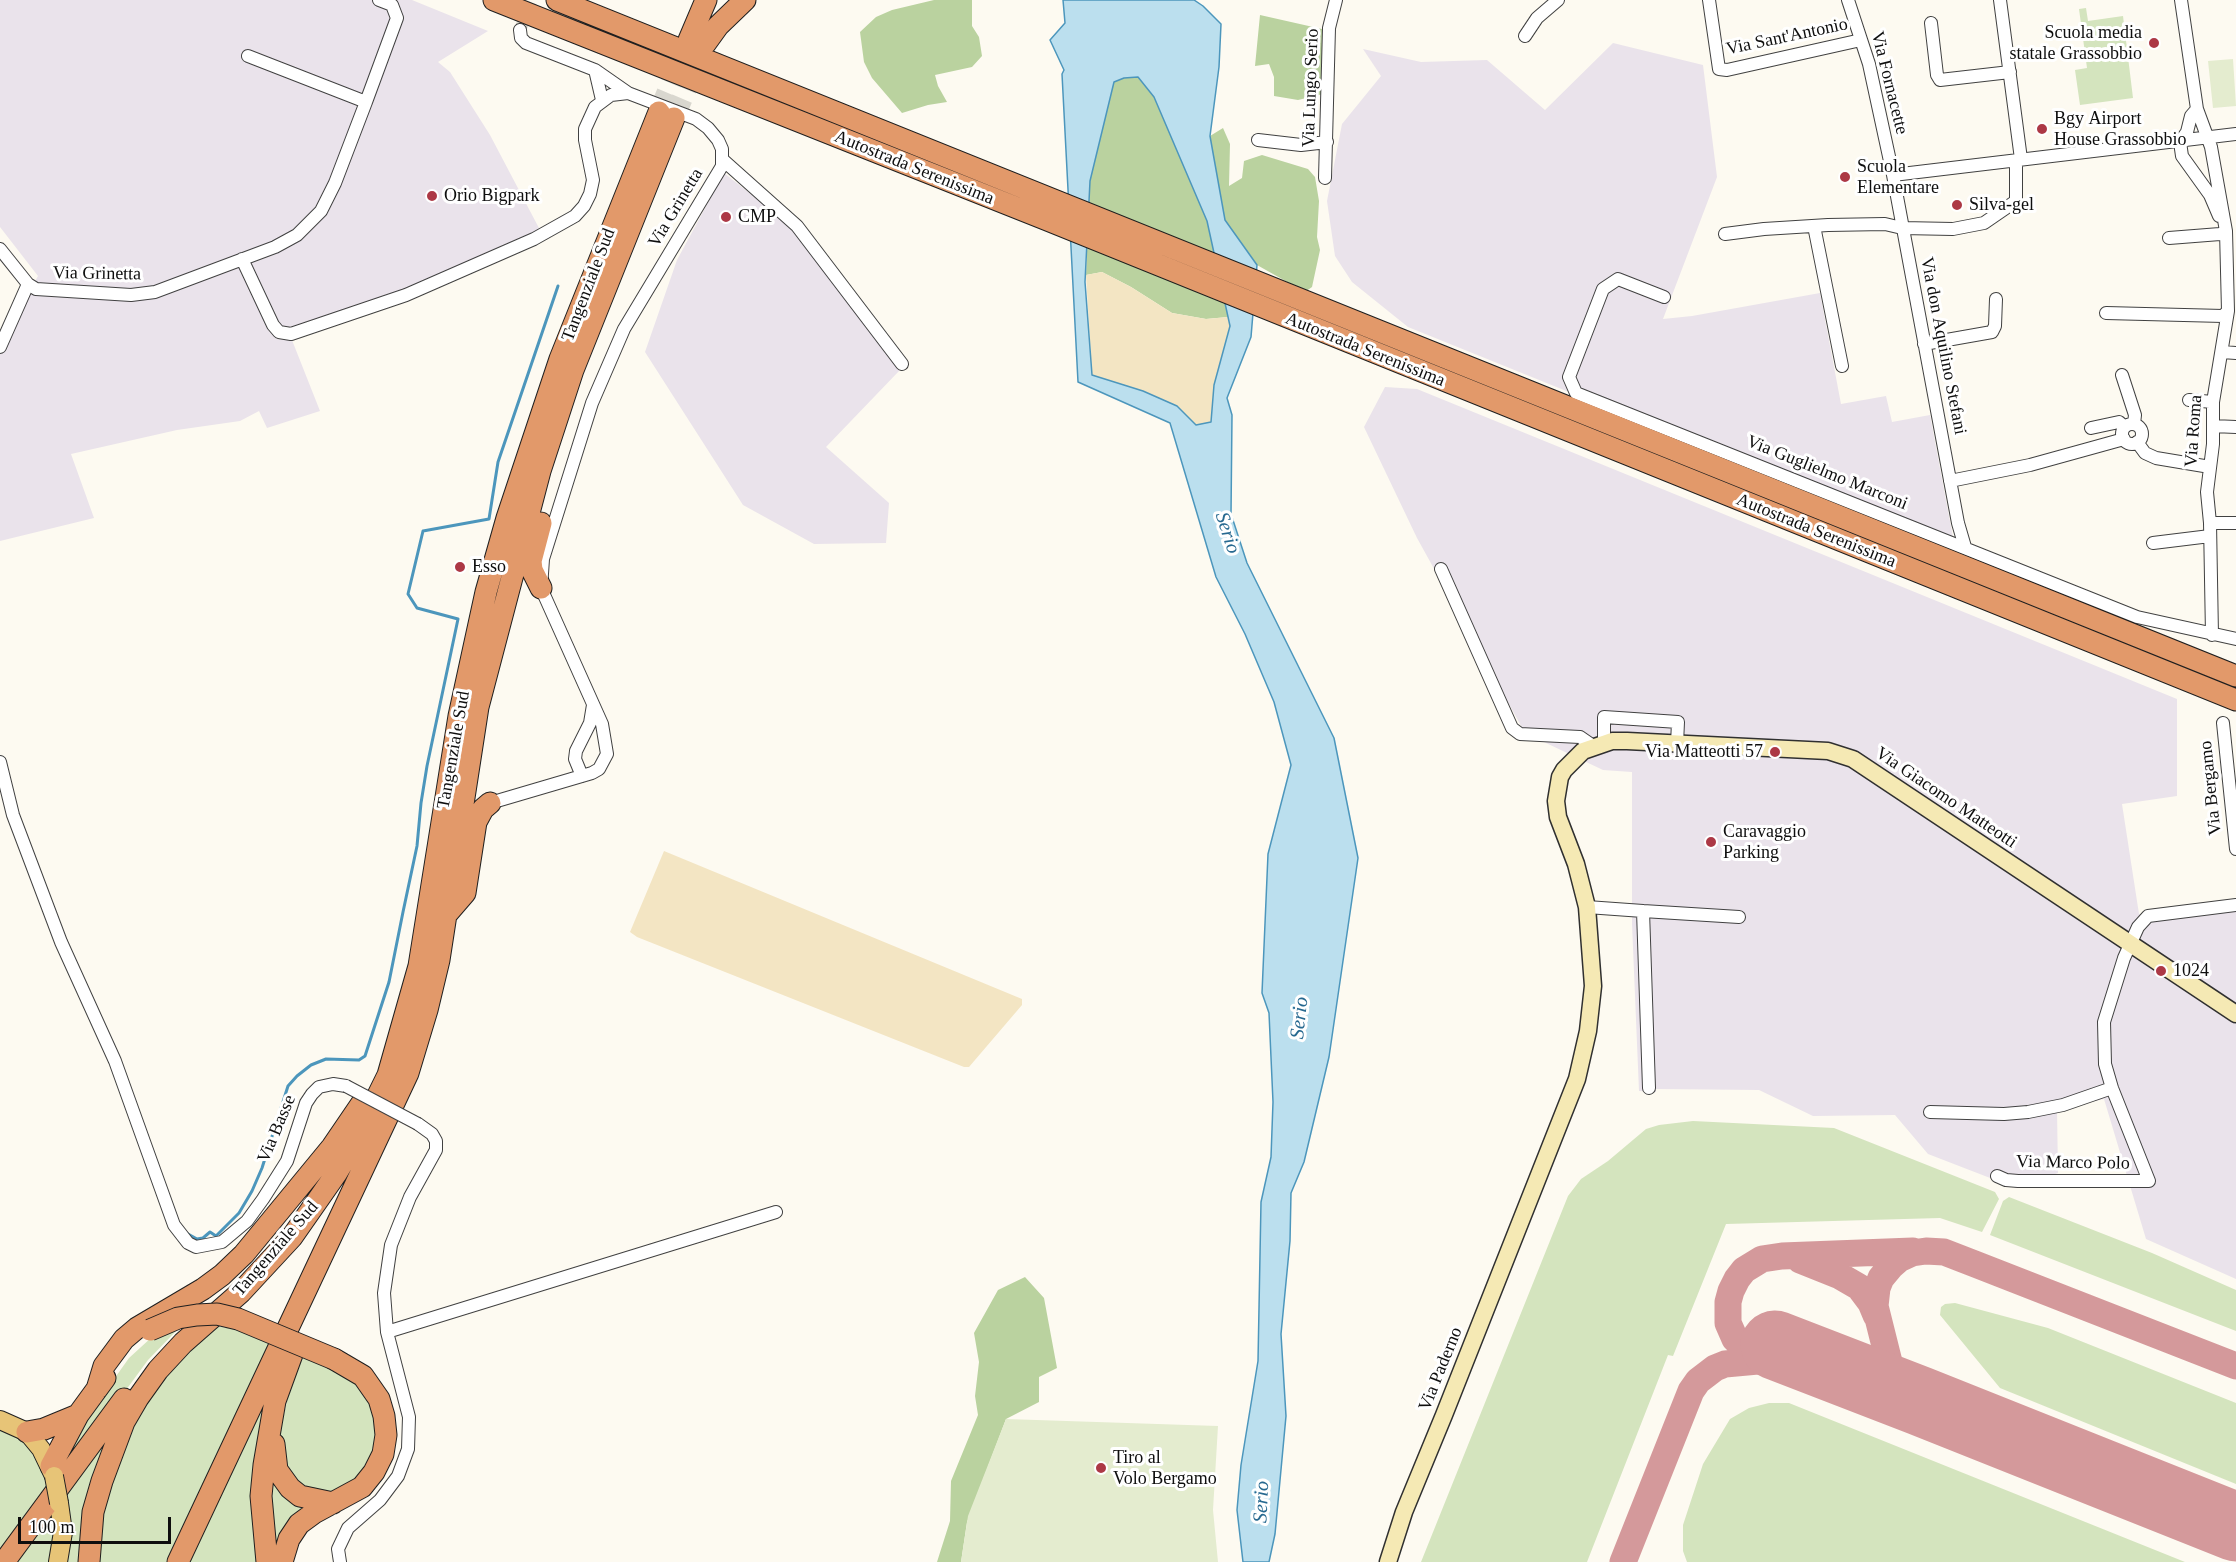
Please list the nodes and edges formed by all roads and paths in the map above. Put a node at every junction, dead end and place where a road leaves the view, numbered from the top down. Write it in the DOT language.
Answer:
graph roads {
  1 [pos="379,0"];
  2 [pos="494,0"];
  3 [pos="557,0"];
  4 [pos="723,0"];
  5 [pos="745,0"];
  6 [pos="1336,0"];
  7 [pos="1558,0"];
  8 [pos="1708,0"];
  9 [pos="1848,0"];
  10 [pos="2000,0"];
  11 [pos="2181,0"];
  12 [pos="704,3"];
  13 [pos="1931,23"];
  14 [pos="520,30"];
  15 [pos="1525,36"];
  16 [pos="1861,39"];
  17 [pos="697,42"];
  18 [pos="248,56"];
  19 [pos="595,70"];
  20 [pos="2010,72"];
  21 [pos="628,93"];
  22 [pos="602,100"];
  23 [pos="366,102"];
  24 [pos="2197,109"];
  25 [pos="2236,134"];
  26 [pos="2208,138"];
  27 [pos="1258,140"];
  28 [pos="1327,142"];
  29 [pos="2180,142"];
  30 [pos="723,160"];
  31 [pos="2019,160"];
  32 [pos="1893,175"];
  33 [pos="1325,178"];
  34 [pos="1814,226"];
  35 [pos="1902,228"];
  36 [pos="2226,231"];
  37 [pos="1725,234"];
  38 [pos="2169,238"];
  39 [pos="0,249"];
  40 [pos="242,259"];
  41 [pos="28,284"];
  42 [pos="1664,297"];
  43 [pos="1996,299"];
  44 [pos="2106,313"];
  45 [pos="2230,318"];
  46 [pos="1924,344"];
  47 [pos="0,347"];
  48 [pos="2222,352"];
  49 [pos="2236,353"];
  50 [pos="902,364"];
  51 [pos="1842,366"];
  52 [pos="2122,375"];
  53 [pos="2189,400"];
  54 [pos="2213,402"];
  55 [pos="2213,426"];
  56 [pos="2236,427"];
  57 [pos="2091,428"];
  58 [pos="2128,430"];
  59 [pos="2137,442"];
  60 [pos="2211,467"];
  61 [pos="540,471"];
  62 [pos="1950,481"];
  63 [pos="1958,523"];
  64 [pos="2236,523"];
  65 [pos="2210,530"];
  66 [pos="1953,542"];
  67 [pos="2153,543"];
  68 [pos="1965,547"];
  69 [pos="1441,569"];
  70 [pos="541,588"];
  71 [pos="2212,635"];
  72 [pos="2236,639"];
  73 [pos="2236,676"];
  74 [pos="2236,700"];
  75 [pos="593,704"];
  76 [pos="2223,723"];
  77 [pos="1598,744"];
  78 [pos="1677,744"];
  79 [pos="0,762"];
  80 [pos="582,776"];
  81 [pos="490,803"];
  82 [pos="2236,849"];
  83 [pos="2236,905"];
  84 [pos="1587,908"];
  85 [pos="1643,911"];
  86 [pos="446,915"];
  87 [pos="1738,917"];
  88 [pos="2131,944"];
  89 [pos="2236,1014"];
  90 [pos="388,1075"];
  91 [pos="1649,1088"];
  92 [pos="2112,1088"];
  93 [pos="1930,1112"];
  94 [pos="370,1155"];
  95 [pos="1997,1176"];
  96 [pos="776,1212"];
  97 [pos="387,1332"];
  98 [pos="183,1343"];
  99 [pos="291,1354"];
  100 [pos="97,1389"];
  101 [pos="78,1415"];
  102 [pos="0,1420"];
  103 [pos="27,1432"];
  104 [pos="52,1471"];
  105 [pos="333,1503"];
  106 [pos="4,1562"];
  107 [pos="58,1562"];
  108 [pos="89,1562"];
  109 [pos="178,1562"];
  110 [pos="267,1562"];
  111 [pos="282,1562"];
  112 [pos="340,1562"];
  113 [pos="1388,1562"];
  1 -- 23 [label="street, Via Grinetta"];
  2 -- 74 [label="highway, Autostrada Serenissima"];
  3 -- 73 [label="highway, Autostrada Serenissima"];
  4 -- 17 [label="highway"];
  5 -- 17 [label="highway"];
  6 -- 28 [label="street, Via Lungo Serio"];
  7 -- 15 [label="street"];
  8 -- 16 [label="street, Via Sant'Antonio"];
  9 -- 16 [label="street, Via Fornacette"];
  10 -- 20 [label="street"];
  11 -- 24 [label="street, Via Roma"];
  12 -- 17 [label="highway"];
  13 -- 20 [label="street"];
  14 -- 19 [label="street, Via Grinetta"];
  16 -- 32 [label="street, Via Fornacette"];
  18 -- 23 [label="street"];
  19 -- 21 [label="street, Via Grinetta"];
  19 -- 22 [label="street"];
  20 -- 31 [label="street"];
  21 -- 22 [label="street"];
  21 -- 30 [label="street, Via Grinetta"];
  22 -- 40 [label="street"];
  23 -- 40 [label="street, Via Grinetta"];
  24 -- 26 [label="street, Via Roma"];
  24 -- 29 [label="street"];
  25 -- 26 [label="street"];
  26 -- 29 [label="street"];
  26 -- 36 [label="street, Via Roma"];
  27 -- 28 [label="street"];
  28 -- 33 [label="street, Via Lungo Serio"];
  29 -- 31 [label="street"];
  29 -- 36 [label="street, Via Roma"];
  30 -- 50 [label="street"];
  30 -- 70 [label="street, Via Grinetta"];
  31 -- 32 [label="street"];
  31 -- 35 [label="street"];
  32 -- 35 [label="street, Via don Aquilino Stefani"];
  34 -- 35 [label="street"];
  34 -- 37 [label="street"];
  34 -- 51 [label="street"];
  35 -- 46 [label="street, Via don Aquilino Stefani"];
  36 -- 38 [label="street"];
  36 -- 45 [label="street, Via Roma"];
  39 -- 41 [label="street, Via Grinetta"];
  40 -- 41 [label="street, Via Grinetta"];
  41 -- 47 [label="street"];
  42 -- 66 [label="street, Via Guglielmo Marconi"];
  43 -- 46 [label="street"];
  44 -- 45 [label="street"];
  45 -- 48 [label="street, Via Roma"];
  46 -- 62 [label="street, Via don Aquilino Stefani"];
  48 -- 49 [label="street"];
  48 -- 54 [label="street, Via Roma"];
  52 -- 58 [label="street"];
  53 -- 54 [label="street"];
  54 -- 55 [label="street, Via Roma"];
  55 -- 56 [label="street"];
  55 -- 60 [label="street, Via Roma"];
  57 -- 58 [label="street"];
  58 -- 59 [label="street"];
  58 -- 59 [label="street"];
  58 -- 62 [label="street"];
  59 -- 60 [label="street"];
  60 -- 65 [label="street, Via Roma"];
  61 -- 70 [label="highway"];
  61 -- 86 [label="highway, Tangenziale Sud"];
  61 -- 90 [label="highway, Tangenziale Sud"];
  62 -- 63 [label="street, Via don Aquilino Stefani"];
  63 -- 66 [label="street, Via don Aquilino Stefani"];
  63 -- 68 [label="street, Via don Aquilino Stefani"];
  64 -- 65 [label="street"];
  65 -- 67 [label="street"];
  65 -- 71 [label="street, Via Roma"];
  66 -- 68 [label="street, Via Guglielmo Marconi"];
  68 -- 71 [label="street, Via Guglielmo Marconi"];
  69 -- 77 [label="street, Via Giacomo Matteotti"];
  70 -- 75 [label="street, Via Grinetta"];
  71 -- 72 [label="street, Via Guglielmo Marconi"];
  75 -- 80 [label="street"];
  75 -- 80 [label="street, Via Grinetta"];
  76 -- 82 [label="street, Via Bergamo"];
  77 -- 78 [label="street, Via Giacomo Matteotti"];
  77 -- 78 [label="street"];
  77 -- 84 [label="street"];
  78 -- 88 [label="street, Via Giacomo Matteotti"];
  79 -- 97 [label="street, Via Basse, bridge"];
  80 -- 81 [label="street"];
  81 -- 86 [label="highway"];
  83 -- 88 [label="street"];
  84 -- 85 [label="street"];
  84 -- 113 [label="street, Via Paderno"];
  85 -- 87 [label="street"];
  85 -- 91 [label="street"];
  86 -- 94 [label="highway, Tangenziale Sud"];
  88 -- 89 [label="street, Via Giacomo Matteotti"];
  88 -- 92 [label="street"];
  90 -- 98 [label="highway, Tangenziale Sud"];
  90 -- 100 [label="highway"];
  92 -- 93 [label="street"];
  92 -- 95 [label="street, Via Marco Polo"];
  94 -- 99 [label="highway"];
  94 -- 109 [label="highway"];
  96 -- 97 [label="street"];
  97 -- 112 [label="street, Via Basse"];
  98 -- 106 [label="highway"];
  98 -- 108 [label="highway"];
  99 -- 105 [label="highway"];
  99 -- 110 [label="highway"];
  100 -- 101 [label="highway"];
  100 -- 105 [label="highway, bridge"];
  101 -- 103 [label="highway"];
  101 -- 104 [label="highway"];
  102 -- 103 [label="main road"];
  103 -- 104 [label="main road"];
  104 -- 107 [label="main road, bridge"];
  105 -- 111 [label="highway"];
}
